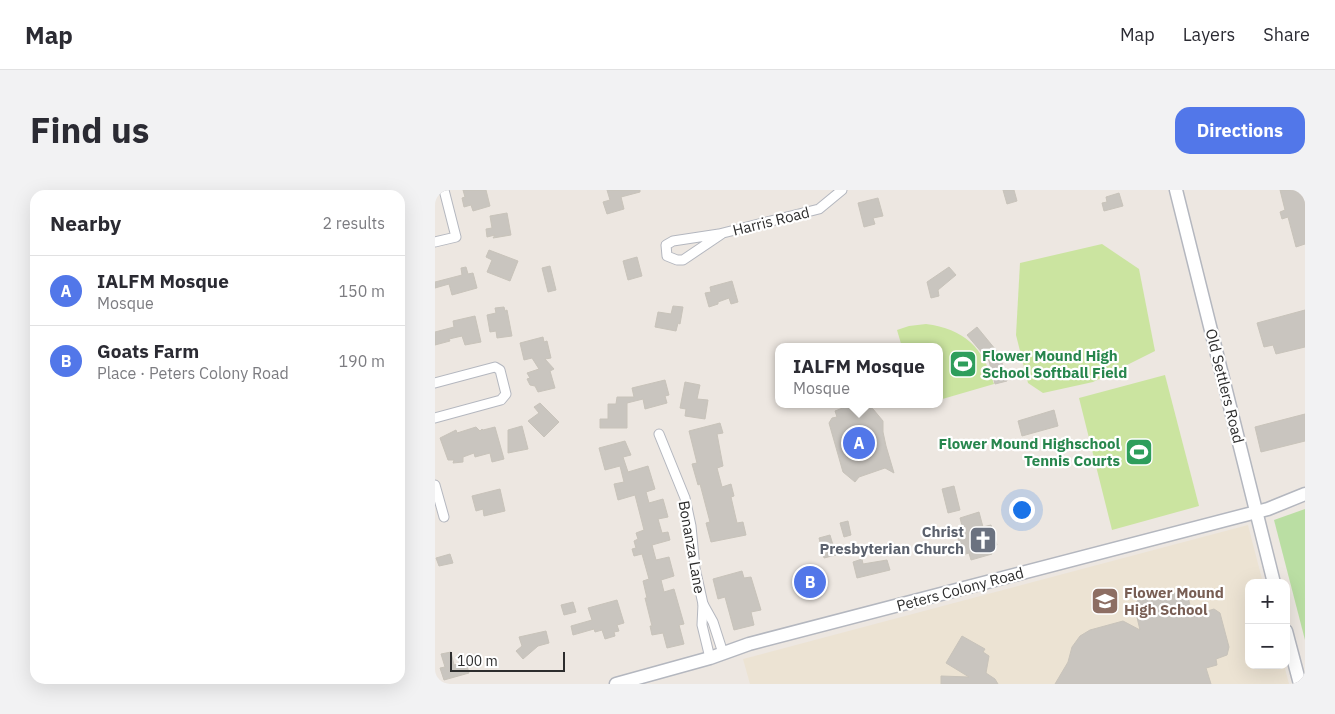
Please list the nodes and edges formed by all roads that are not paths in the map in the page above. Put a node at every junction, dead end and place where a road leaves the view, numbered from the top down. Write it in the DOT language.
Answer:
graph roads {
  1 [pos="445,190"];
  2 [pos="842,190"];
  3 [pos="1176,190"];
  4 [pos="723,233"];
  5 [pos="435,242"];
  6 [pos="435,383"];
  7 [pos="435,418"];
  8 [pos="659,434"];
  9 [pos="435,485"];
  10 [pos="1305,494"];
  11 [pos="1256,512"];
  12 [pos="444,517"];
  13 [pos="1273,579"];
  14 [pos="703,604"];
  15 [pos="1290,646"];
  16 [pos="723,653"];
  17 [pos="710,658"];
  18 [pos="622,683"];
  19 [pos="1300,684"];
  1 -- 5 [label="street"];
  2 -- 4 [label="street, Harris Road"];
  3 -- 11 [label="street, Old Settlers Road"];
  4 -- 4 [label="street, Harris Road"];
  6 -- 7 [label="street"];
  8 -- 14 [label="street, Bonanza Lane"];
  9 -- 12 [label="street"];
  10 -- 11 [label="street, Peters Colony Road"];
  11 -- 13 [label="street, Old Settlers Road"];
  11 -- 16 [label="street, Peters Colony Road"];
  14 -- 16 [label="street, Bonanza Lane"];
  14 -- 17 [label="street, Bonanza Lane"];
  15 -- 19 [label="street"];
  16 -- 17 [label="street, Peters Colony Road"];
  17 -- 18 [label="street, Peters Colony Road"];
}
